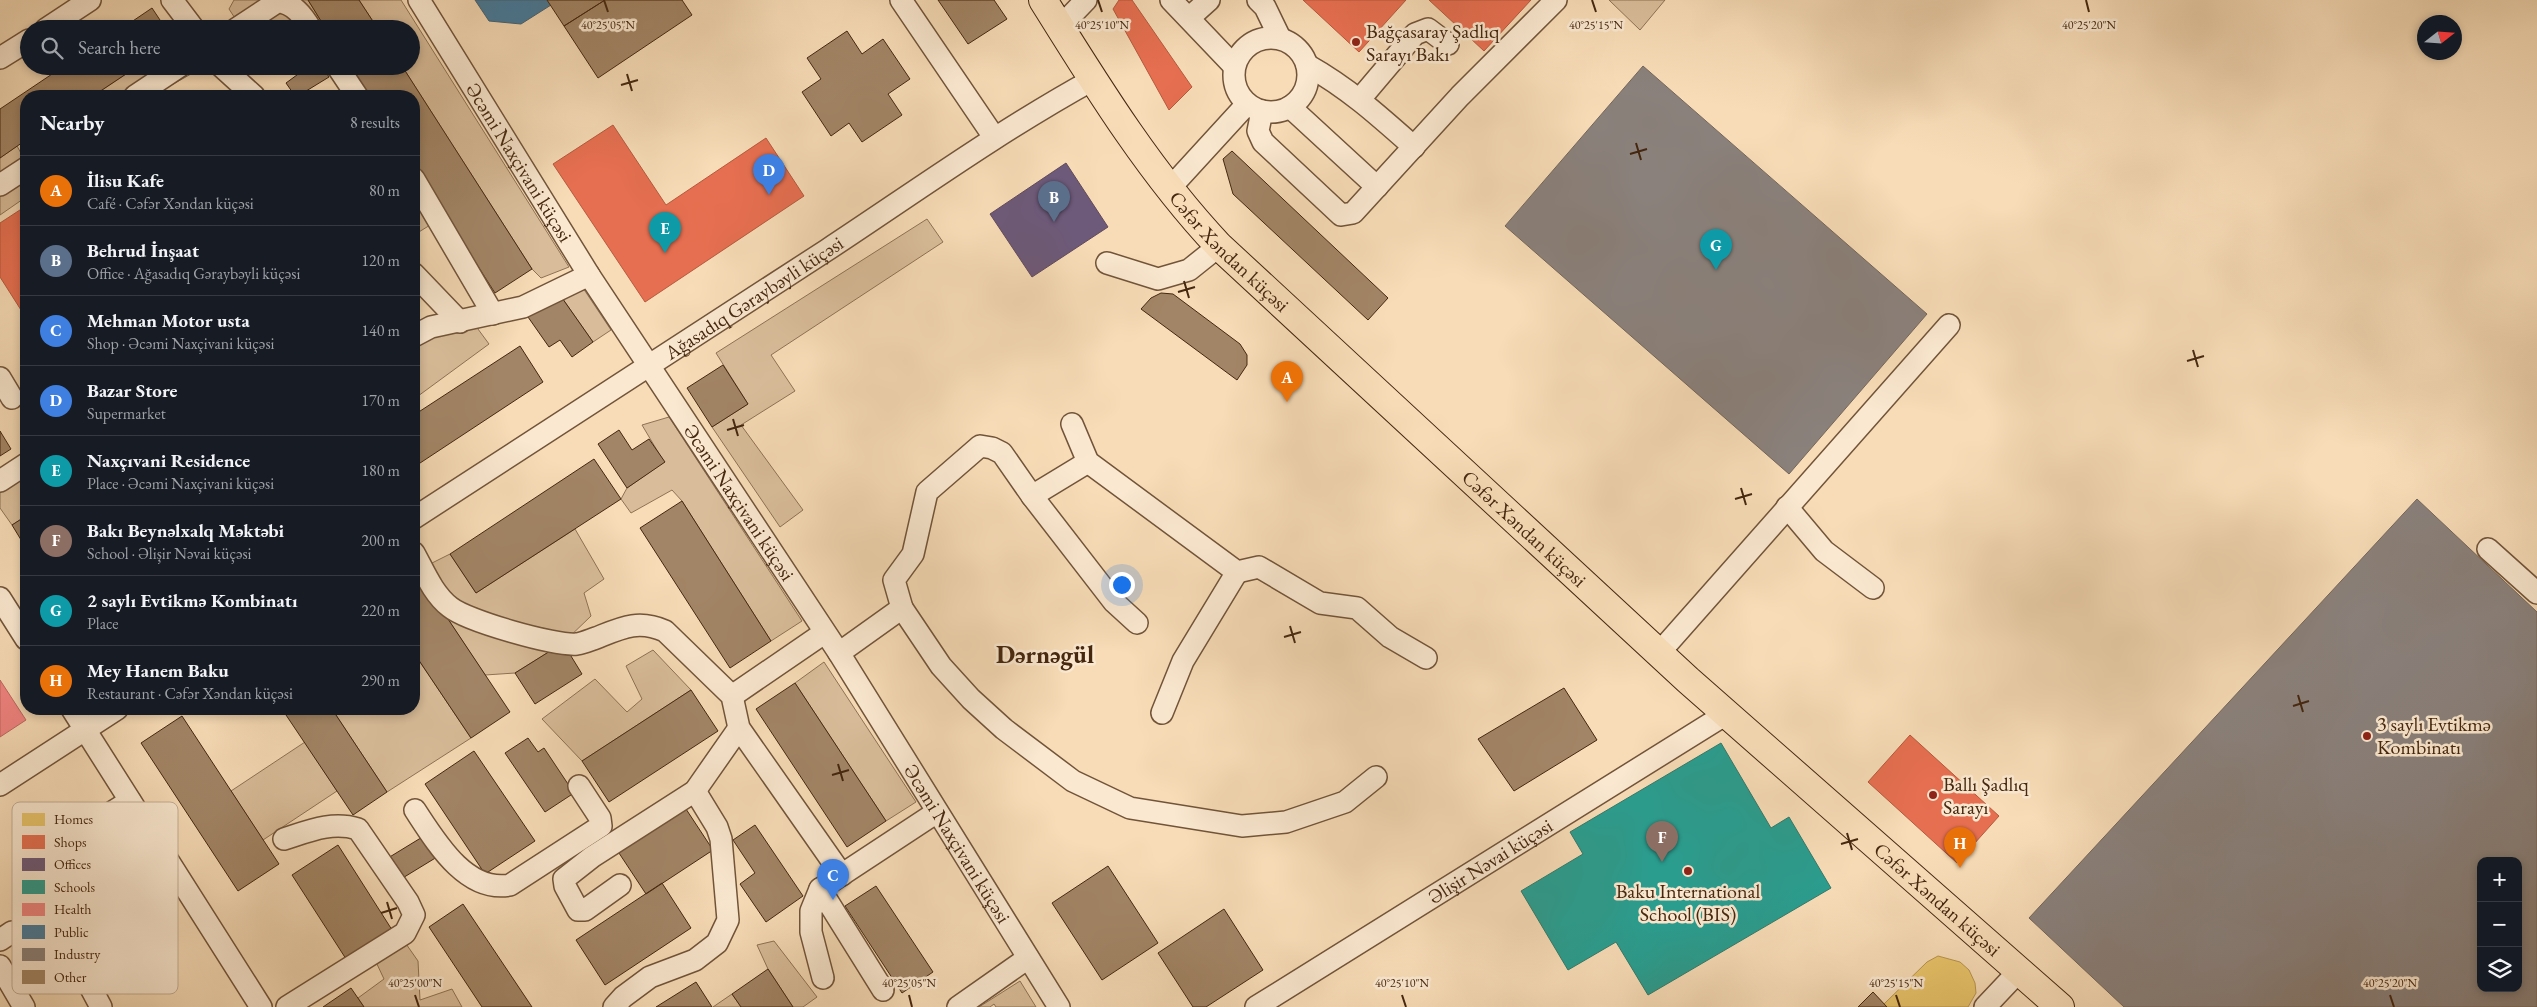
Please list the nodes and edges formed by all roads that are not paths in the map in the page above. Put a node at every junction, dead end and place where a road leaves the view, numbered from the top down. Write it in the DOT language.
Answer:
graph roads {
  1 [pos="90,0"];
  2 [pos="172,0"];
  3 [pos="419,0"];
  4 [pos="901,0"];
  5 [pos="1043,0"];
  6 [pos="1086,0"];
  7 [pos="1171,0"];
  8 [pos="1209,0"];
  9 [pos="1258,0"];
  10 [pos="1556,0"];
  11 [pos="1189,18"];
  12 [pos="60,20"];
  13 [pos="187,20"];
  14 [pos="250,20"];
  15 [pos="303,20"];
  16 [pos="1060,27"];
  17 [pos="1280,38"];
  18 [pos="1448,44"];
  19 [pos="20,46"];
  20 [pos="0,58"];
  21 [pos="1307,64"];
  22 [pos="1234,66"];
  23 [pos="166,75"];
  24 [pos="231,75"];
  25 [pos="343,75"];
  26 [pos="1094,79"];
  27 [pos="144,90"];
  28 [pos="247,90"];
  29 [pos="353,90"];
  30 [pos="1360,99"];
  31 [pos="1290,107"];
  32 [pos="1255,108"];
  33 [pos="994,137"];
  34 [pos="1414,147"];
  35 [pos="20,172"];
  36 [pos="0,186"];
  37 [pos="1171,187"];
  38 [pos="1377,187"];
  39 [pos="420,189"];
  40 [pos="1219,246"];
  41 [pos="1107,263"];
  42 [pos="589,275"];
  43 [pos="420,280"];
  44 [pos="494,314"];
  45 [pos="460,322"];
  46 [pos="1949,325"];
  47 [pos="420,333"];
  48 [pos="649,367"];
  49 [pos="0,378"];
  50 [pos="12,398"];
  51 [pos="1072,424"];
  52 [pos="1088,462"];
  53 [pos="20,468"];
  54 [pos="0,481"];
  55 [pos="1032,496"];
  56 [pos="1787,507"];
  57 [pos="420,514"];
  58 [pos="2488,549"];
  59 [pos="420,563"];
  60 [pos="1237,572"];
  61 [pos="1873,588"];
  62 [pos="2537,593"];
  63 [pos="0,598"];
  64 [pos="902,608"];
  65 [pos="1137,623"];
  66 [pos="20,629"];
  67 [pos="824,633"];
  68 [pos="839,653"];
  69 [pos="1659,653"];
  70 [pos="1426,658"];
  71 [pos="732,696"];
  72 [pos="1162,713"];
  73 [pos="1726,714"];
  74 [pos="76,715"];
  75 [pos="107,715"];
  76 [pos="739,728"];
  77 [pos="85,729"];
  78 [pos="1376,777"];
  79 [pos="0,785"];
  80 [pos="579,786"];
  81 [pos="694,791"];
  82 [pos="130,800"];
  83 [pos="127,802"];
  84 [pos="415,810"];
  85 [pos="936,812"];
  86 [pos="284,839"];
  87 [pos="842,875"];
  88 [pos="178,876"];
  89 [pos="620,885"];
  90 [pos="820,889"];
  91 [pos="1028,958"];
  92 [pos="0,966"];
  93 [pos="2019,971"];
  94 [pos="822,978"];
  95 [pos="12,986"];
  96 [pos="883,990"];
  97 [pos="16,994"];
  98 [pos="94,994"];
  99 [pos="24,1007"];
  100 [pos="101,1007"];
  101 [pos="260,1007"];
  102 [pos="287,1007"];
  103 [pos="614,1007"];
  104 [pos="958,1007"];
  105 [pos="1059,1007"];
  106 [pos="1256,1007"];
  107 [pos="1985,1007"];
  108 [pos="2060,1007"];
  1 -- 12 [label="street"];
  2 -- 13 [label="street"];
  3 -- 42 [label="street, Əcəmi Naxçivani küçəsi"];
  4 -- 33 [label="street"];
  5 -- 16 [label="main road, Cəfər Xəndan küçəsi"];
  6 -- 16 [label="street"];
  7 -- 11 [label="street"];
  8 -- 11 [label="street"];
  9 -- 17 [label="street"];
  10 -- 34 [label="street"];
  11 -- 22 [label="street"];
  14 -- 15 [label="street"];
  16 -- 26 [label="main road, Cəfər Xəndan küçəsi"];
  17 -- 21 [label="street"];
  17 -- 22 [label="street"];
  18 -- 30 [label="street"];
  19 -- 20 [label="street"];
  21 -- 30 [label="street"];
  21 -- 31 [label="street"];
  22 -- 32 [label="street"];
  23 -- 27 [label="street"];
  24 -- 28 [label="street"];
  25 -- 29 [label="street"];
  26 -- 33 [label="street, Ağasadıq Gəraybəyli küçəsi"];
  26 -- 37 [label="main road, Cəfər Xəndan küçəsi"];
  30 -- 34 [label="street"];
  31 -- 32 [label="street"];
  31 -- 38 [label="street"];
  32 -- 37 [label="street"];
  32 -- 38 [label="street"];
  33 -- 48 [label="street, Ağasadıq Gəraybəyli küçəsi"];
  34 -- 38 [label="street"];
  35 -- 36 [label="street"];
  37 -- 40 [label="main road, Cəfər Xəndan küçəsi"];
  39 -- 44 [label="street"];
  40 -- 41 [label="street"];
  40 -- 69 [label="main road, Cəfər Xəndan küçəsi"];
  42 -- 44 [label="street"];
  42 -- 48 [label="street, Əcəmi Naxçivani küçəsi"];
  43 -- 45 [label="street"];
  44 -- 45 [label="street"];
  45 -- 47 [label="street"];
  46 -- 56 [label="street"];
  48 -- 57 [label="street, Ağasadıq Gəraybəyli küçəsi"];
  48 -- 67 [label="street, Əcəmi Naxçivani küçəsi"];
  49 -- 50 [label="street"];
  51 -- 52 [label="street"];
  52 -- 55 [label="street"];
  52 -- 60 [label="street"];
  53 -- 54 [label="street"];
  55 -- 64 [label="street"];
  55 -- 65 [label="street"];
  56 -- 61 [label="street"];
  56 -- 69 [label="street"];
  58 -- 62 [label="street"];
  59 -- 71 [label="street"];
  60 -- 70 [label="street"];
  60 -- 72 [label="street"];
  63 -- 66 [label="street"];
  64 -- 68 [label="street"];
  64 -- 78 [label="street"];
  67 -- 68 [label="street, Əcəmi Naxçivani küçəsi"];
  67 -- 71 [label="street"];
  68 -- 85 [label="street, Əcəmi Naxçivani küçəsi"];
  69 -- 73 [label="main road, Cəfər Xəndan küçəsi"];
  71 -- 76 [label="street"];
  73 -- 93 [label="main road, Cəfər Xəndan küçəsi"];
  73 -- 106 [label="street, Əlişir Nəvai küçəsi"];
  74 -- 77 [label="street"];
  75 -- 77 [label="street"];
  76 -- 81 [label="street"];
  76 -- 87 [label="street"];
  77 -- 79 [label="street"];
  77 -- 82 [label="street"];
  80 -- 84 [label="street"];
  81 -- 89 [label="street"];
  81 -- 103 [label="street"];
  82 -- 83 [label="street"];
  85 -- 87 [label="street"];
  85 -- 91 [label="street, Əcəmi Naxçivani küçəsi"];
  86 -- 102 [label="street"];
  87 -- 90 [label="street"];
  88 -- 101 [label="street"];
  90 -- 94 [label="street"];
  90 -- 96 [label="street"];
  91 -- 104 [label="street"];
  91 -- 105 [label="street, Əcəmi Naxçivani küçəsi"];
  92 -- 95 [label="street"];
  93 -- 107 [label="street"];
  93 -- 108 [label="main road, Cəfər Xəndan küçəsi"];
  97 -- 99 [label="street"];
  98 -- 100 [label="street"];
}
